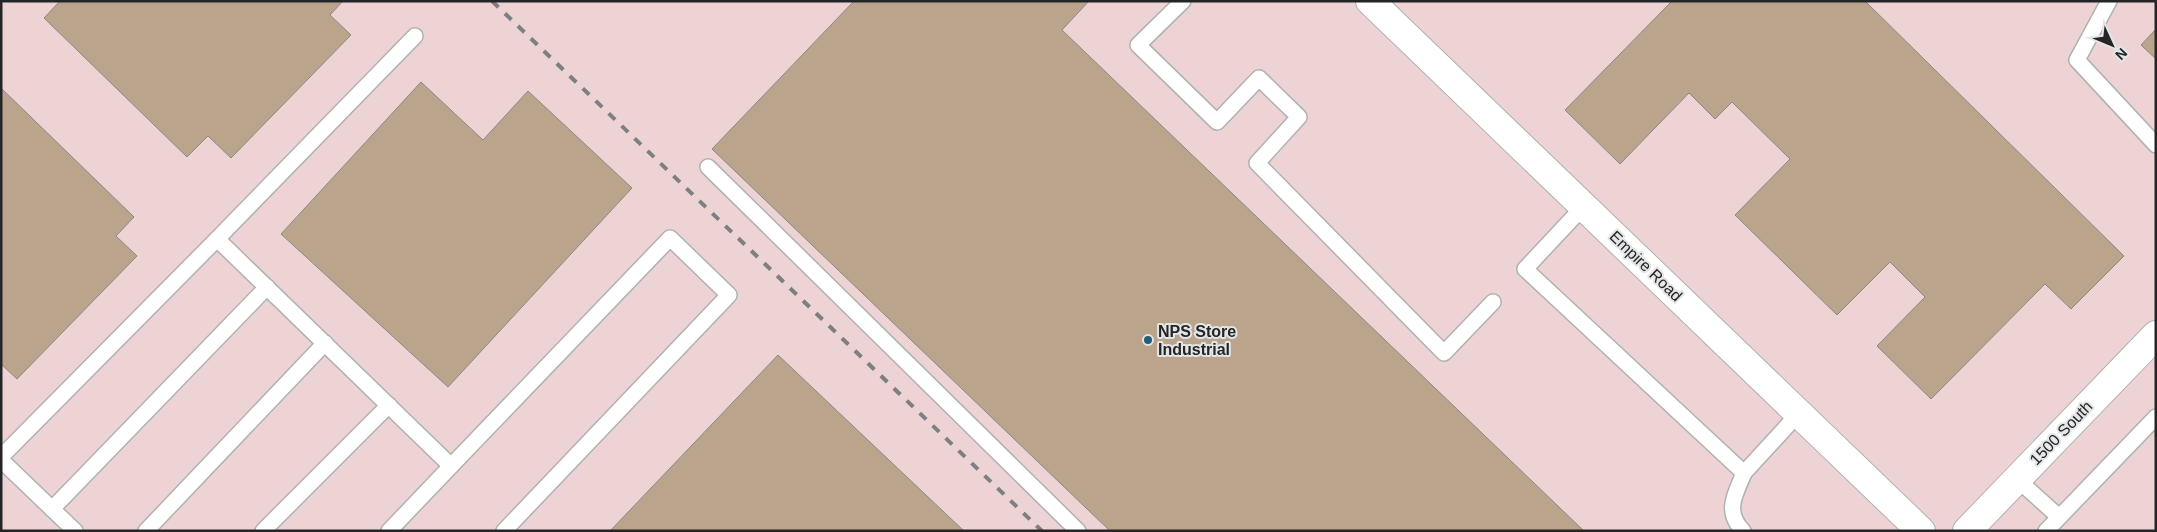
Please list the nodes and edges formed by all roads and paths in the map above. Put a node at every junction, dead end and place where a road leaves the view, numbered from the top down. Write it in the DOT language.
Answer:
graph roads {
  1 [pos="1183,1"];
  2 [pos="1370,1"];
  3 [pos="2109,1"];
  4 [pos="415,36"];
  5 [pos="2156,145"];
  6 [pos="708,166"];
  7 [pos="1584,206"];
  8 [pos="217,239"];
  9 [pos="267,287"];
  10 [pos="1493,302"];
  11 [pos="325,342"];
  12 [pos="2153,342"];
  13 [pos="388,405"];
  14 [pos="1799,413"];
  15 [pos="2156,417"];
  16 [pos="4,450"];
  17 [pos="451,466"];
  18 [pos="1744,473"];
  19 [pos="2017,479"];
  20 [pos="52,508"];
  21 [pos="2058,517"];
  22 [pos="75,531"];
  23 [pos="146,531"];
  24 [pos="264,531"];
  25 [pos="389,531"];
  26 [pos="504,531"];
  27 [pos="1078,531"];
  28 [pos="1743,531"];
  29 [pos="1921,531"];
  30 [pos="1967,531"];
  31 [pos="2046,531"];
  1 -- 10 [label="lane"];
  2 -- 7 [label="street, Empire Road"];
  3 -- 5 [label="lane"];
  4 -- 8 [label="lane"];
  6 -- 27 [label="lane"];
  7 -- 14 [label="street, Empire Road"];
  7 -- 18 [label="lane"];
  8 -- 9 [label="lane"];
  8 -- 16 [label="lane"];
  9 -- 11 [label="lane"];
  9 -- 20 [label="lane"];
  11 -- 13 [label="lane"];
  11 -- 23 [label="lane"];
  12 -- 19 [label="street, 1500 South"];
  13 -- 17 [label="lane"];
  13 -- 24 [label="lane"];
  14 -- 18 [label="lane"];
  14 -- 29 [label="street, Empire Road"];
  15 -- 21 [label="lane"];
  16 -- 20 [label="lane"];
  17 -- 25 [label="lane"];
  17 -- 26 [label="lane"];
  18 -- 28 [label="lane"];
  19 -- 21 [label="lane"];
  19 -- 30 [label="street, 1500 South"];
  20 -- 22 [label="lane"];
  21 -- 31 [label="lane"];
}
